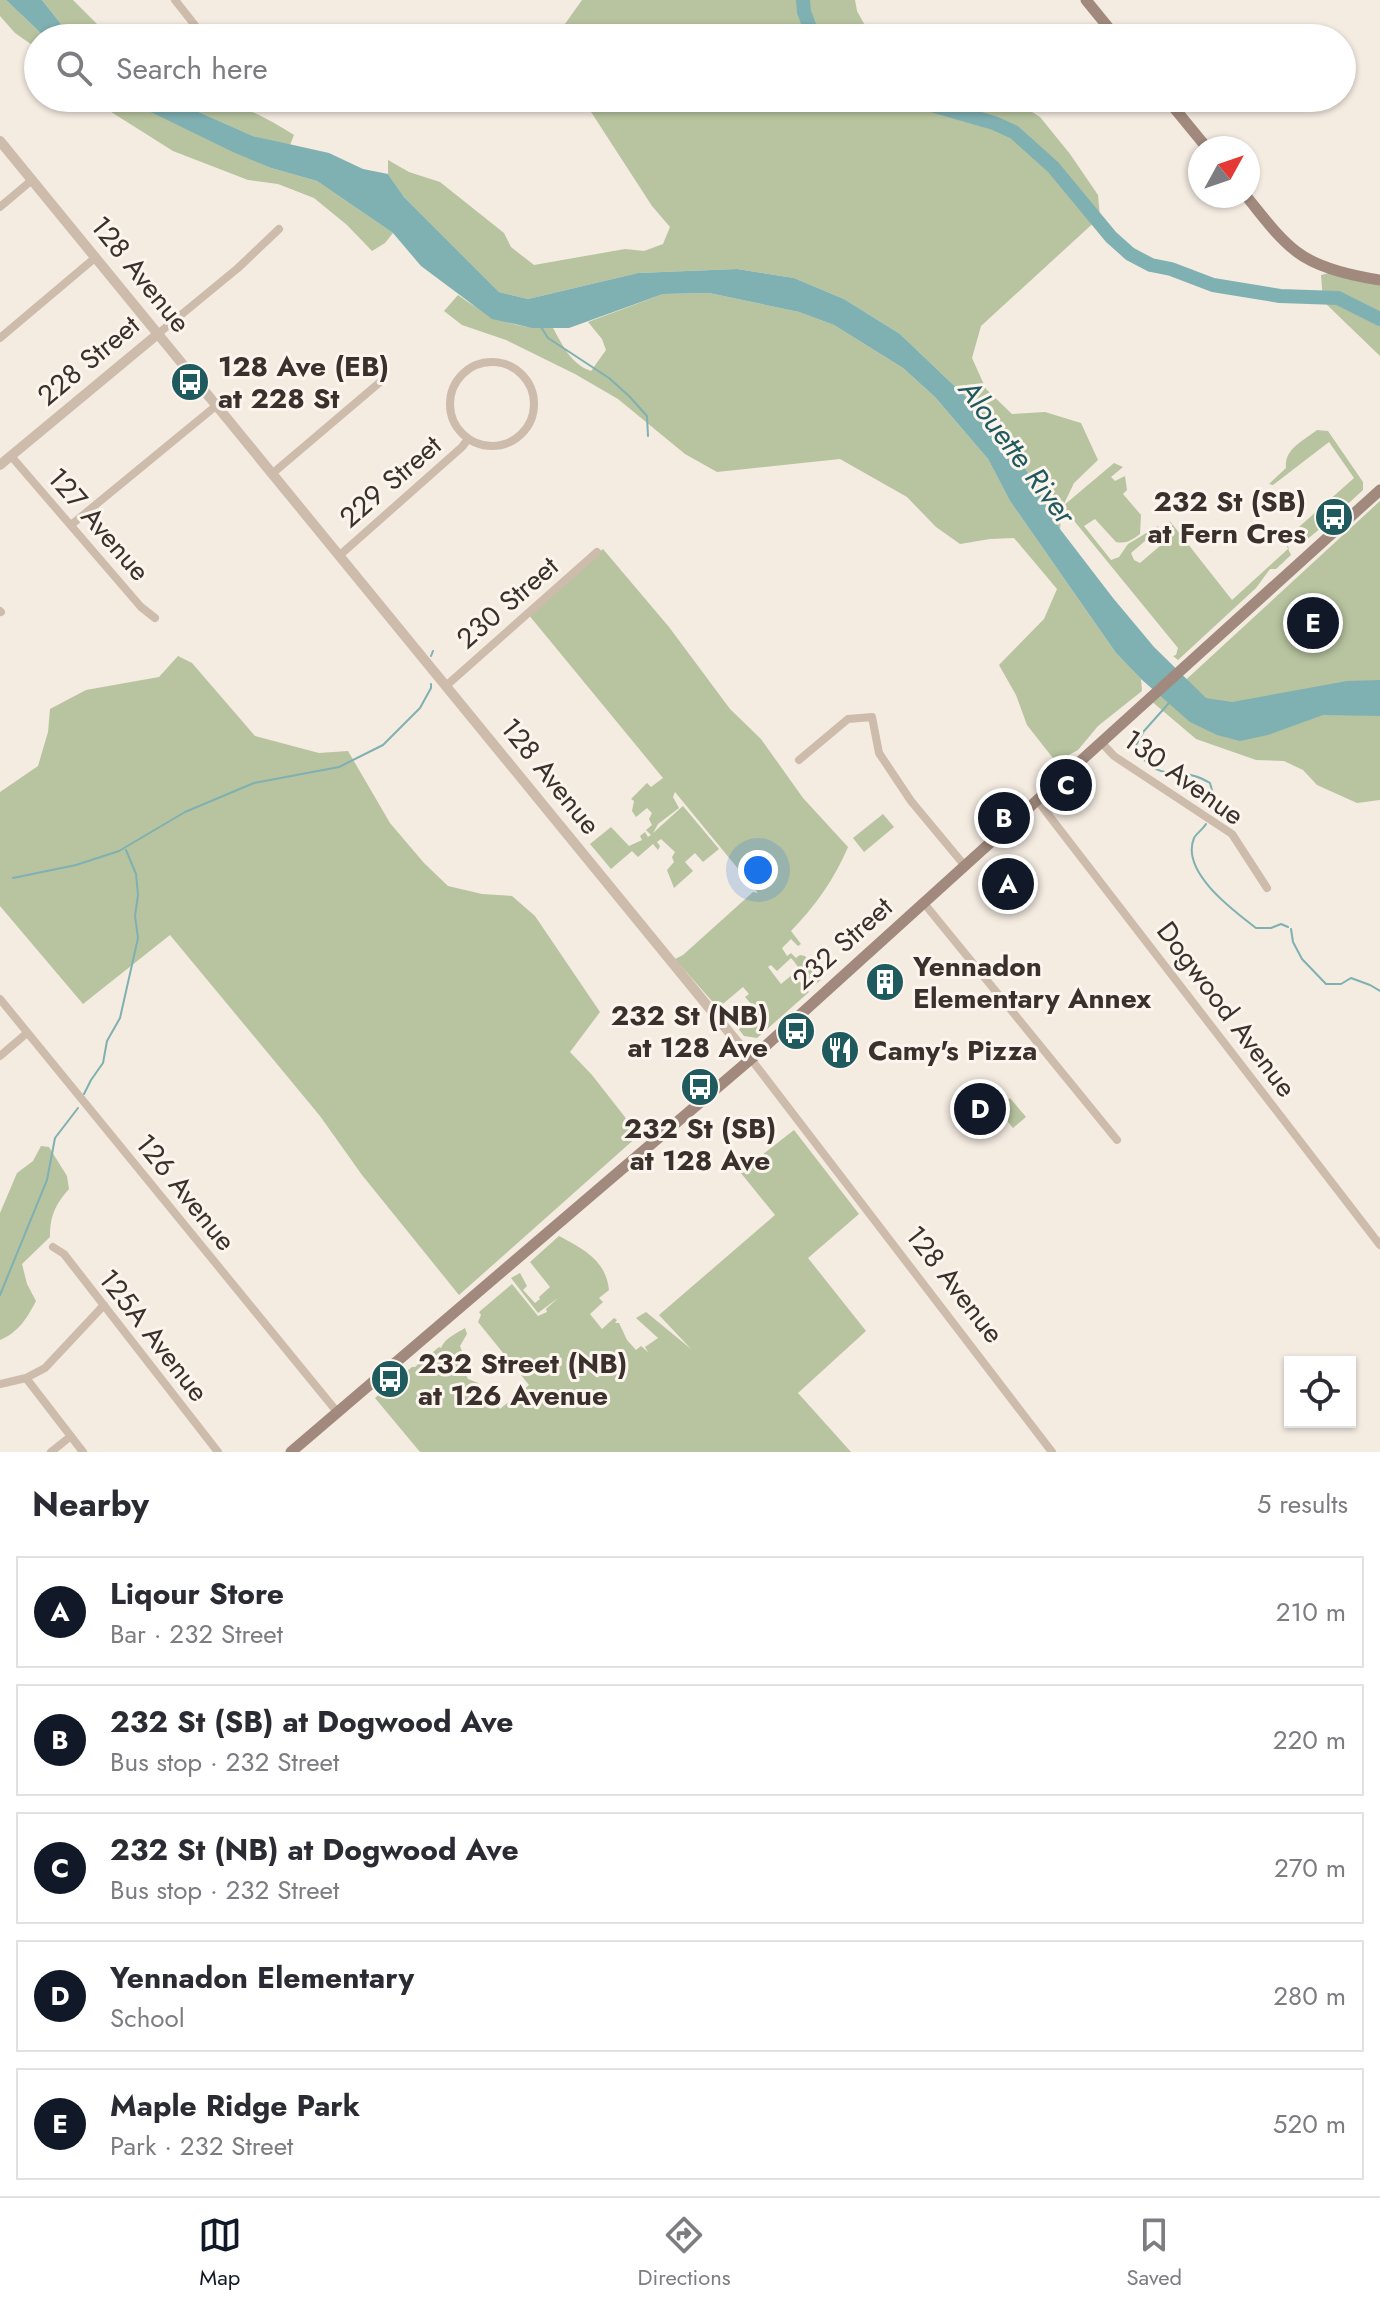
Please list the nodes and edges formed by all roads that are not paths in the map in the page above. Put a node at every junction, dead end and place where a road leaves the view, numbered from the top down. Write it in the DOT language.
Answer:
graph roads {
  1 [pos="175,0"];
  2 [pos="1086,0"];
  3 [pos="194,24"];
  4 [pos="1106,24"];
  5 [pos="1177,112"];
  6 [pos="1197,136"];
  7 [pos="0,141"];
  8 [pos="32,180"];
  9 [pos="0,207"];
  10 [pos="1256,208"];
  11 [pos="279,229"];
  12 [pos="96,257"];
  13 [pos="1380,280"];
  14 [pos="159,333"];
  15 [pos="0,338"];
  16 [pos="379,383"];
  17 [pos="217,405"];
  18 [pos="468,439"];
  19 [pos="11,456"];
  20 [pos="0,465"];
  21 [pos="273,473"];
  22 [pos="1380,490"];
  23 [pos="71,525"];
  24 [pos="597,552"];
  25 [pos="340,555"];
  26 [pos="155,618"];
  27 [pos="447,685"];
  28 [pos="1101,742"];
  29 [pos="799,760"];
  30 [pos="1037,800"];
  31 [pos="965,866"];
  32 [pos="1267,888"];
  33 [pos="923,902"];
  34 [pos="0,999"];
  35 [pos="27,1033"];
  36 [pos="0,1056"];
  37 [pos="751,1059"];
  38 [pos="1117,1140"];
  39 [pos="1380,1245"];
  40 [pos="53,1247"];
  41 [pos="104,1305"];
  42 [pos="26,1378"];
  43 [pos="0,1384"];
  44 [pos="338,1413"];
  45 [pos="71,1436"];
  46 [pos="51,1452"];
  47 [pos="83,1452"];
  48 [pos="218,1452"];
  49 [pos="291,1452"];
  50 [pos="1052,1452"];
  1 -- 3 [label="street"];
  2 -- 4 [label="main road"];
  5 -- 6 [label="main road"];
  7 -- 8 [label="street, 128 Avenue"];
  8 -- 9 [label="street"];
  8 -- 12 [label="street, 128 Avenue"];
  10 -- 13 [label="main road"];
  11 -- 14 [label="street, 228 Street"];
  12 -- 14 [label="street, 128 Avenue"];
  12 -- 15 [label="street"];
  14 -- 17 [label="street, 128 Avenue"];
  14 -- 19 [label="street, 228 Street"];
  16 -- 21 [label="street"];
  17 -- 21 [label="street, 128 Avenue"];
  17 -- 23 [label="street"];
  18 -- 18 [label="street, 229 Street"];
  18 -- 25 [label="street, 229 Street"];
  19 -- 20 [label="street, 228 Street"];
  19 -- 23 [label="street, 127 Avenue"];
  21 -- 25 [label="street, 128 Avenue"];
  22 -- 28 [label="main road, 232 Street"];
  23 -- 26 [label="street, 127 Avenue"];
  24 -- 27 [label="street, 230 Street"];
  25 -- 27 [label="street, 128 Avenue"];
  27 -- 37 [label="street, 128 Avenue"];
  28 -- 30 [label="main road, 232 Street"];
  28 -- 32 [label="street, 130 Avenue"];
  29 -- 31 [label="street"];
  30 -- 31 [label="main road, 232 Street"];
  30 -- 39 [label="street, Dogwood Avenue"];
  31 -- 33 [label="main road, 232 Street"];
  33 -- 37 [label="main road, 232 Street"];
  33 -- 38 [label="street"];
  34 -- 35 [label="street, 126 Avenue"];
  35 -- 36 [label="street"];
  35 -- 44 [label="street, 126 Avenue"];
  37 -- 44 [label="main road, 232 Street"];
  37 -- 50 [label="street, 128 Avenue"];
  40 -- 41 [label="street, 125A Avenue"];
  41 -- 42 [label="street"];
  41 -- 48 [label="street, 125A Avenue"];
  42 -- 43 [label="street"];
  42 -- 45 [label="street"];
  44 -- 49 [label="main road, 232 Street"];
  45 -- 46 [label="street"];
  45 -- 47 [label="street"];
}
